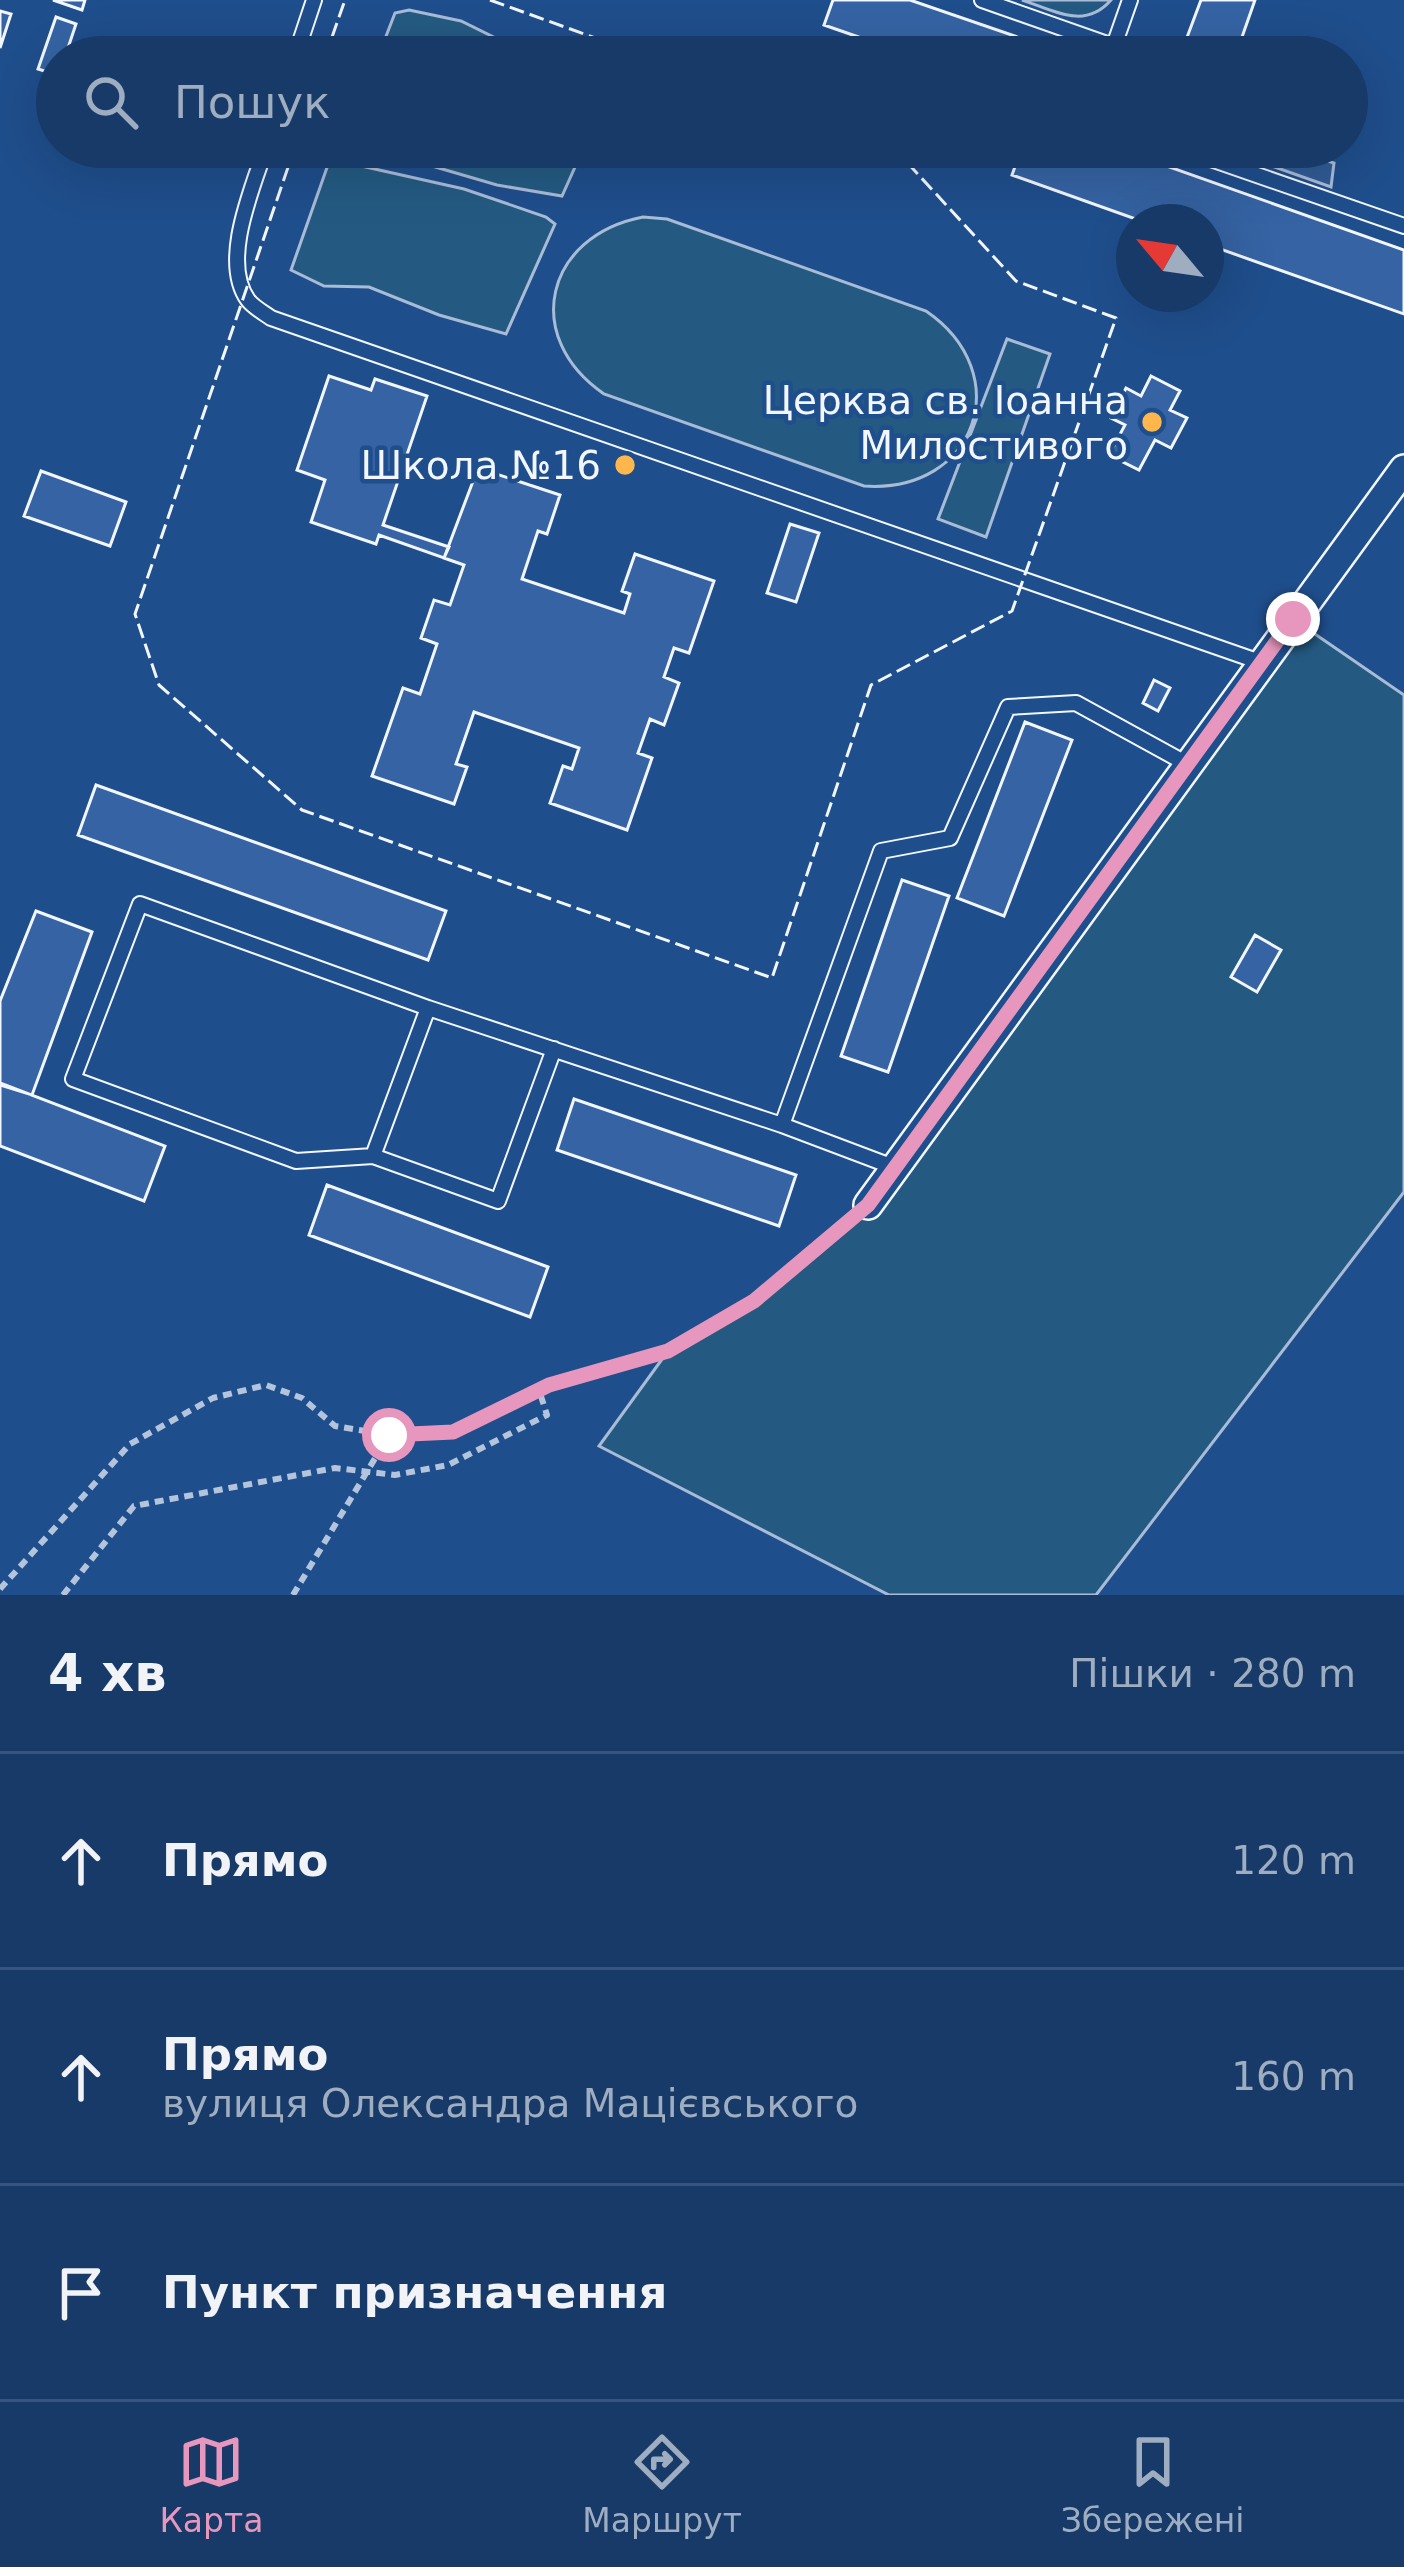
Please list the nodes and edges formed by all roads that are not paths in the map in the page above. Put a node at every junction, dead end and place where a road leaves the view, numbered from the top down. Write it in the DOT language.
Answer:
graph roads {
  1 [pos="314,0"];
  2 [pos="982,0"];
  3 [pos="1130,0"];
  4 [pos="302,36"];
  5 [pos="1073,36"];
  6 [pos="1117,36"];
  7 [pos="259,168"];
  8 [pos="1237,168"];
  9 [pos="1404,226"];
  10 [pos="1404,469"];
  11 [pos="1260,662"];
  12 [pos="1186,764"];
  13 [pos="428,1008"];
  14 [pos="554,1049"];
  15 [pos="782,1125"];
  16 [pos="373,1156"];
  17 [pos="896,1168"];
  18 [pos="868,1205"];
  1 -- 4 [label="lane"];
  2 -- 5 [label="lane"];
  3 -- 6 [label="lane"];
  7 -- 11 [label="lane"];
  8 -- 9 [label="lane"];
  10 -- 11 [label="street"];
  11 -- 12 [label="street"];
  12 -- 15 [label="lane"];
  12 -- 17 [label="street"];
  13 -- 14 [label="lane"];
  13 -- 16 [label="lane"];
  13 -- 16 [label="lane"];
  14 -- 15 [label="lane"];
  14 -- 16 [label="lane"];
  15 -- 17 [label="lane"];
  17 -- 18 [label="street"];
}
